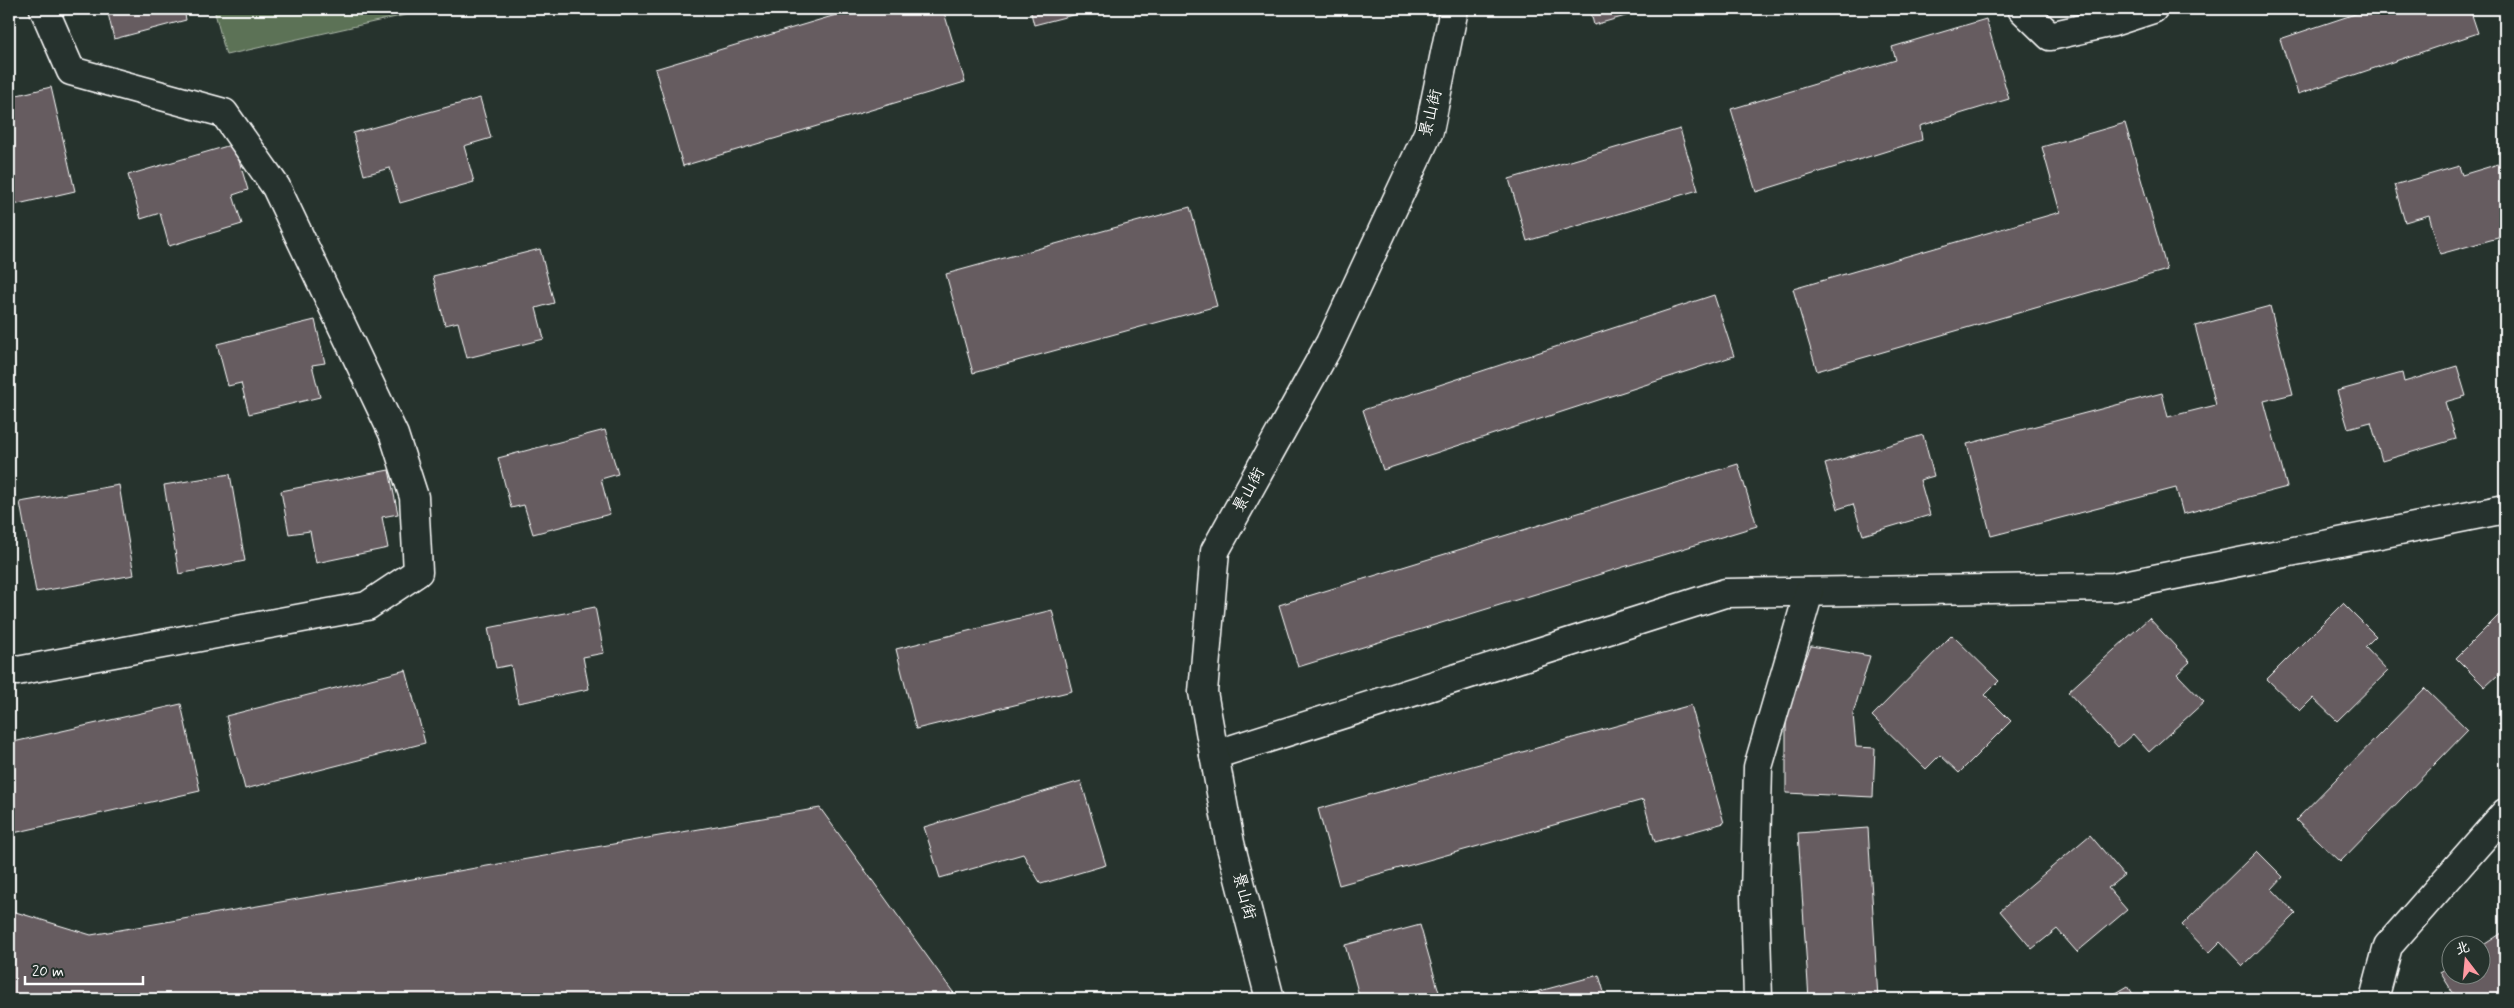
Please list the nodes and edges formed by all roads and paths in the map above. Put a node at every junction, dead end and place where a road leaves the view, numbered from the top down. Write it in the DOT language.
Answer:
graph roads {
  1 [pos="44,9"];
  2 [pos="1454,9"];
  3 [pos="2022,9"];
  4 [pos="2153,9"];
  5 [pos="2505,509"];
  6 [pos="1809,592"];
  7 [pos="9,668"];
  8 [pos="1214,755"];
  9 [pos="2505,813"];
  10 [pos="1270,999"];
  11 [pos="1758,999"];
  12 [pos="2374,999"];
  1 -- 7 [label="street"];
  2 -- 8 [label="street, 景山街"];
  3 -- 4 [label="street"];
  5 -- 6 [label="street"];
  6 -- 8 [label="street"];
  6 -- 11 [label="street"];
  8 -- 10 [label="street, 景山街"];
  9 -- 12 [label="street"];
}
